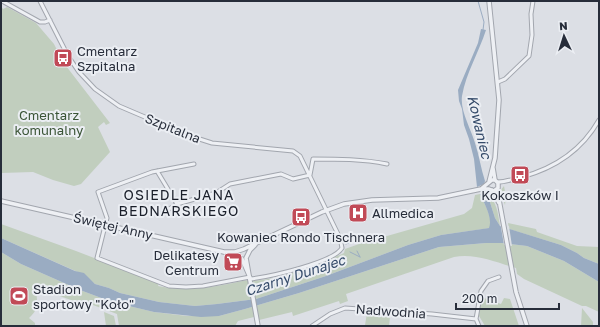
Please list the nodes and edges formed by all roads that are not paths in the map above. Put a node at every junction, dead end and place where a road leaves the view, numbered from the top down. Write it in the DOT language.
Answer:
graph roads {
  1 [pos="2,1"];
  2 [pos="40,1"];
  3 [pos="489,1"];
  4 [pos="533,1"];
  5 [pos="50,20"];
  6 [pos="498,82"];
  7 [pos="599,120"];
  8 [pos="194,164"];
  9 [pos="386,164"];
  10 [pos="493,167"];
  11 [pos="157,171"];
  12 [pos="310,175"];
  13 [pos="489,182"];
  14 [pos="497,185"];
  15 [pos="480,189"];
  16 [pos="491,190"];
  17 [pos="1,201"];
  18 [pos="177,204"];
  19 [pos="499,204"];
  20 [pos="326,210"];
  21 [pos="160,214"];
  22 [pos="106,225"];
  23 [pos="260,241"];
  24 [pos="244,249"];
  25 [pos="239,251"];
  26 [pos="224,252"];
  27 [pos="248,254"];
  28 [pos="240,258"];
  29 [pos="246,258"];
  30 [pos="499,277"];
  31 [pos="250,278"];
  32 [pos="476,319"];
  33 [pos="258,326"];
  34 [pos="312,326"];
  35 [pos="480,326"];
  36 [pos="527,326"];
  1 -- 5 [label="street"];
  2 -- 5 [label="street, Szpitalna"];
  3 -- 6 [label="street"];
  4 -- 6 [label="street"];
  5 -- 12 [label="street, Szpitalna"];
  6 -- 10 [label="street"];
  7 -- 14 [label="street"];
  8 -- 11 [label="street"];
  9 -- 12 [label="street"];
  10 -- 13 [label="street"];
  10 -- 14 [label="street"];
  11 -- 18 [label="street"];
  11 -- 22 [label="street"];
  12 -- 18 [label="street"];
  12 -- 20 [label="street, Szpitalna"];
  13 -- 14 [label="street"];
  13 -- 15 [label="street"];
  13 -- 16 [label="street"];
  14 -- 16 [label="street"];
  14 -- 19 [label="street"];
  15 -- 16 [label="street"];
  15 -- 20 [label="street"];
  16 -- 19 [label="street"];
  17 -- 22 [label="street, Świętej Anny"];
  18 -- 21 [label="street"];
  19 -- 36 [label="street"];
  20 -- 23 [label="street"];
  20 -- 31 [label="street, Szpitalna"];
  22 -- 26 [label="street, Świętej Anny"];
  22 -- 31 [label="street"];
  23 -- 24 [label="street"];
  23 -- 27 [label="street"];
  24 -- 25 [label="street, Świętej Anny"];
  24 -- 27 [label="street"];
  25 -- 26 [label="street, Świętej Anny"];
  25 -- 28 [label="street"];
  26 -- 28 [label="street, Świętej Anny"];
  27 -- 29 [label="street"];
  28 -- 29 [label="street"];
  28 -- 31 [label="street"];
  29 -- 31 [label="street"];
  30 -- 32 [label="street"];
  31 -- 33 [label="street"];
  32 -- 34 [label="street, Nadwodnia"];
  32 -- 35 [label="street"];
}
